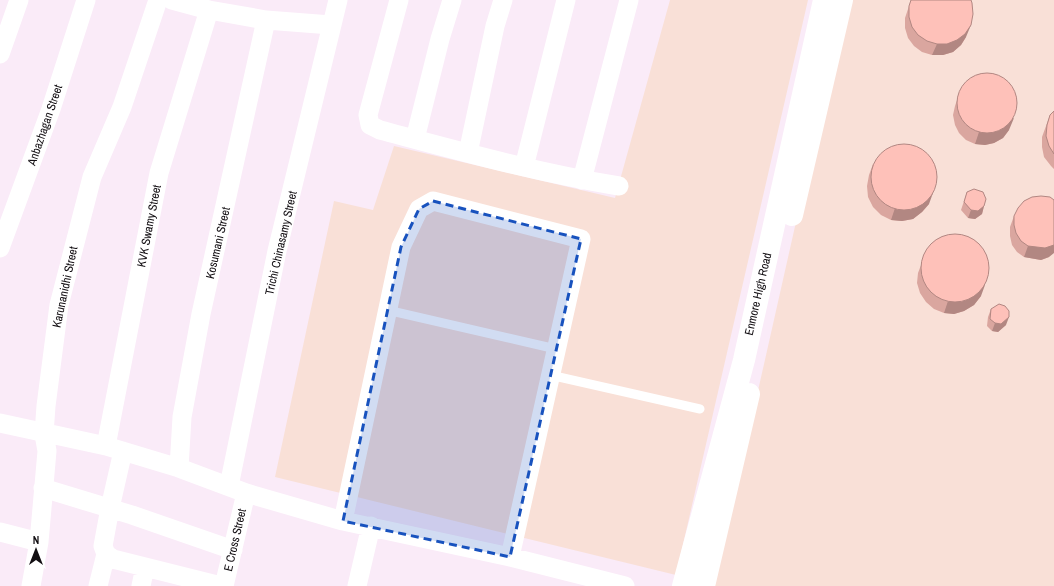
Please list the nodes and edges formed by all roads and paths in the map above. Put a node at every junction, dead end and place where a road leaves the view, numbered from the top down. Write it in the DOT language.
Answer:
graph roads {
  1 [pos="19,0"];
  2 [pos="86,0"];
  3 [pos="158,0"];
  4 [pos="172,0"];
  5 [pos="338,0"];
  6 [pos="399,0"];
  7 [pos="452,0"];
  8 [pos="503,0"];
  9 [pos="566,0"];
  10 [pos="629,0"];
  11 [pos="824,0"];
  12 [pos="842,0"];
  13 [pos="210,10"];
  14 [pos="266,20"];
  15 [pos="331,25"];
  16 [pos="0,54"];
  17 [pos="415,139"];
  18 [pos="468,153"];
  19 [pos="524,166"];
  20 [pos="582,180"];
  21 [pos="618,186"];
  22 [pos="0,248"];
  23 [pos="387,310"];
  24 [pos="556,349"];
  25 [pos="550,375"];
  26 [pos="700,410"];
  27 [pos="0,423"];
  28 [pos="44,434"];
  29 [pos="114,449"];
  30 [pos="179,468"];
  31 [pos="43,488"];
  32 [pos="238,490"];
  33 [pos="110,508"];
  34 [pos="344,521"];
  35 [pos="370,526"];
  36 [pos="0,532"];
  37 [pos="39,542"];
  38 [pos="233,550"];
  39 [pos="106,554"];
  40 [pos="510,557"];
  41 [pos="145,567"];
  42 [pos="571,580"];
  43 [pos="31,586"];
  44 [pos="98,586"];
  45 [pos="141,586"];
  46 [pos="223,586"];
  47 [pos="357,586"];
  48 [pos="623,586"];
  49 [pos="683,586"];
  50 [pos="704,586"];
  1 -- 16 [label="street"];
  2 -- 22 [label="street, Anbazhagan Street"];
  3 -- 28 [label="street, Karunanidhi Street"];
  4 -- 13 [label="street"];
  5 -- 15 [label="street, Trichi Chinasamy Street"];
  6 -- 17 [label="street"];
  7 -- 17 [label="street"];
  8 -- 18 [label="street"];
  9 -- 19 [label="street"];
  10 -- 20 [label="street"];
  11 -- 49 [label="main road, Enmore High Road"];
  12 -- 50 [label="main road, Enmore High Road"];
  13 -- 14 [label="street"];
  13 -- 29 [label="street, KVK Swamy Street"];
  14 -- 15 [label="street"];
  14 -- 30 [label="street, Kosumani Street"];
  15 -- 32 [label="street, Trichi Chinasamy Street"];
  17 -- 18 [label="street"];
  18 -- 19 [label="street"];
  19 -- 20 [label="street"];
  20 -- 21 [label="street"];
  23 -- 24 [label="lane"];
  23 -- 24 [label="street"];
  23 -- 34 [label="street"];
  24 -- 25 [label="street"];
  25 -- 26 [label="lane"];
  25 -- 40 [label="street"];
  27 -- 28 [label="street"];
  28 -- 29 [label="street"];
  28 -- 31 [label="street, Karunanidhi Street"];
  29 -- 30 [label="street"];
  29 -- 33 [label="street, KVK Swamy Street"];
  30 -- 32 [label="street"];
  31 -- 33 [label="street"];
  31 -- 37 [label="street, Karunanidhi Street"];
  32 -- 34 [label="street"];
  32 -- 38 [label="street, E Cross Street"];
  33 -- 38 [label="street"];
  33 -- 39 [label="street, KVK Swamy Street"];
  34 -- 35 [label="street"];
  35 -- 40 [label="street"];
  35 -- 47 [label="street"];
  36 -- 37 [label="street"];
  37 -- 43 [label="street, Karunanidhi Street"];
  38 -- 46 [label="street, E Cross Street"];
  39 -- 41 [label="street"];
  39 -- 44 [label="street, KVK Swamy Street"];
  40 -- 42 [label="street"];
  41 -- 45 [label="street"];
  41 -- 46 [label="street"];
  42 -- 48 [label="street"];
}
